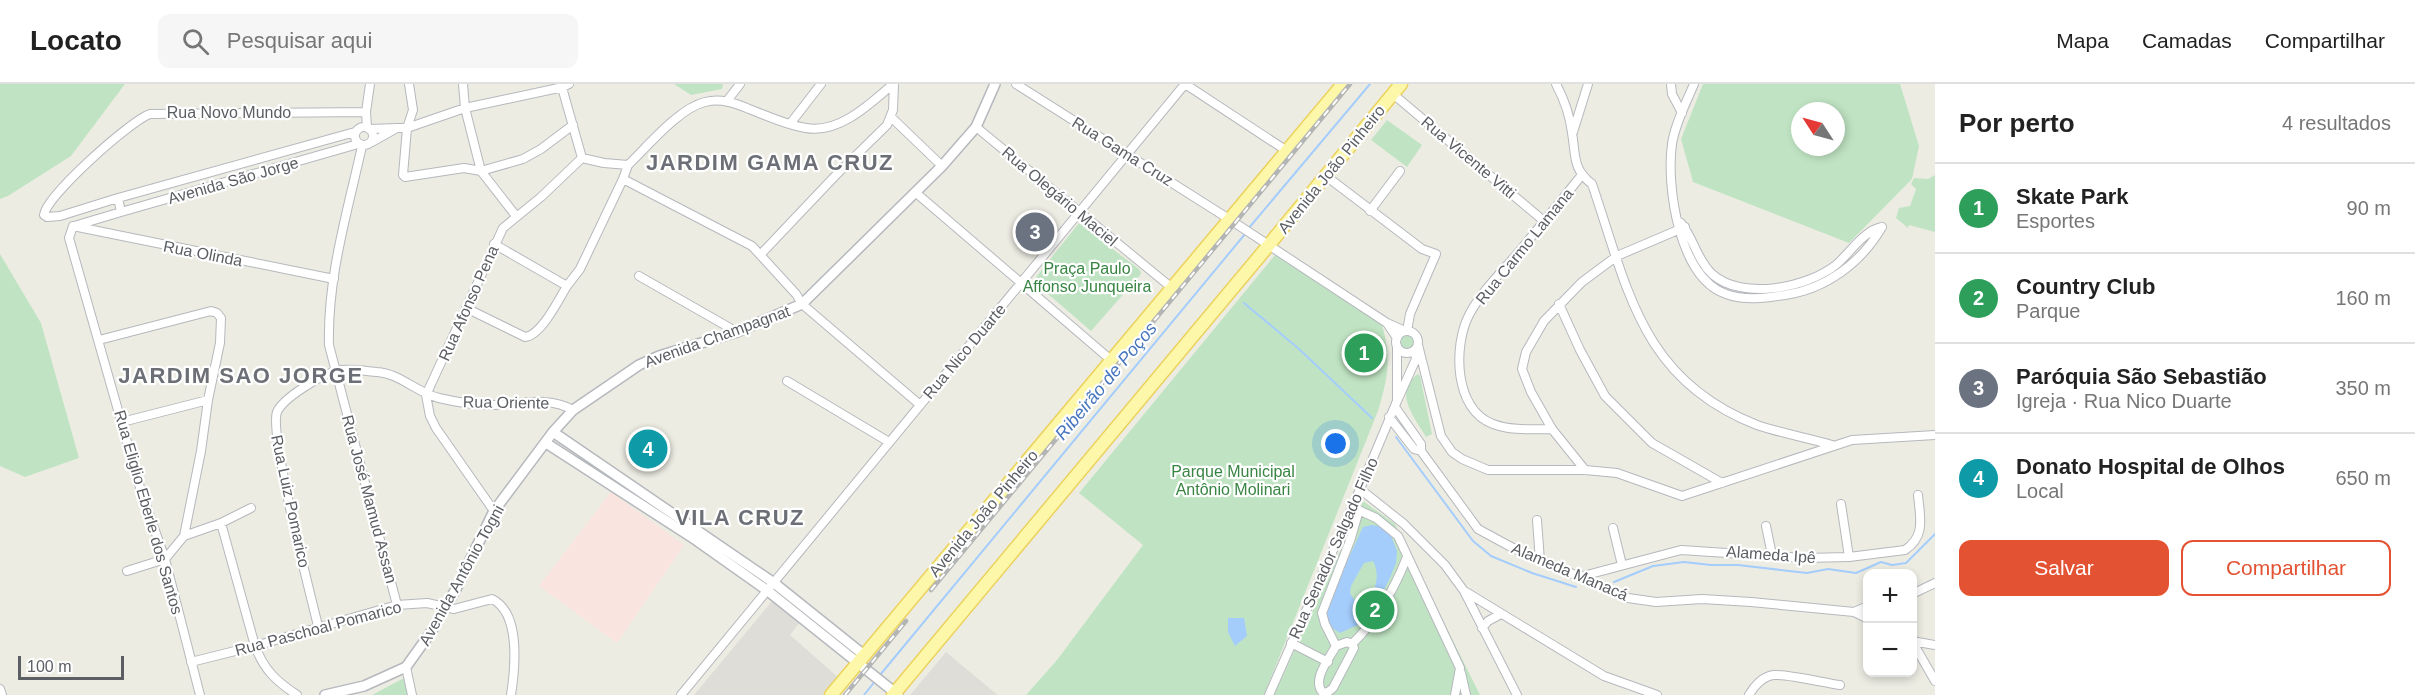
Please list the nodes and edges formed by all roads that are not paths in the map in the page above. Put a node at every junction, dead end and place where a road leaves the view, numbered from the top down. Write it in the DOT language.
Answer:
graph roads {
  1 [pos="370,84"];
  2 [pos="409,84"];
  3 [pos="463,84"];
  4 [pos="740,84"];
  5 [pos="821,84"];
  6 [pos="894,84"];
  7 [pos="995,84"];
  8 [pos="1016,84"];
  9 [pos="1185,84"];
  10 [pos="1343,84"];
  11 [pos="1556,84"];
  12 [pos="1587,84"];
  13 [pos="1671,84"];
  14 [pos="1694,84"];
  15 [pos="564,85"];
  16 [pos="1396,89"];
  17 [pos="727,101"];
  18 [pos="465,108"];
  19 [pos="366,112"];
  20 [pos="1682,113"];
  21 [pos="892,118"];
  22 [pos="790,124"];
  23 [pos="573,125"];
  24 [pos="976,127"];
  25 [pos="368,128"];
  26 [pos="397,128"];
  27 [pos="407,128"];
  28 [pos="355,132"];
  29 [pos="1572,133"];
  30 [pos="372,142"];
  31 [pos="360,145"];
  32 [pos="1287,151"];
  33 [pos="1127,154"];
  34 [pos="582,158"];
  35 [pos="628,165"];
  36 [pos="942,166"];
  37 [pos="481,171"];
  38 [pos="1400,171"];
  39 [pos="1326,176"];
  40 [pos="1581,176"];
  41 [pos="623,179"];
  42 [pos="915,192"];
  43 [pos="118,198"];
  44 [pos="1370,211"];
  45 [pos="121,212"];
  46 [pos="1080,212"];
  47 [pos="60,216"];
  48 [pos="516,216"];
  49 [pos="1229,219"];
  50 [pos="1545,222"];
  51 [pos="73,226"];
  52 [pos="1682,229"];
  53 [pos="1263,243"];
  54 [pos="494,244"];
  55 [pos="761,254"];
  56 [pos="1617,256"];
  57 [pos="639,276"];
  58 [pos="334,279"];
  59 [pos="1020,283"];
  60 [pos="567,286"];
  61 [pos="1172,288"];
  62 [pos="802,304"];
  63 [pos="1559,304"];
  64 [pos="466,308"];
  65 [pos="1387,323"];
  66 [pos="1406,331"];
  67 [pos="736,332"];
  68 [pos="99,340"];
  69 [pos="1397,342"];
  70 [pos="1417,348"];
  71 [pos="1111,360"];
  72 [pos="337,371"];
  73 [pos="787,381"];
  74 [pos="426,395"];
  75 [pos="208,400"];
  76 [pos="919,404"];
  77 [pos="1396,404"];
  78 [pos="573,410"];
  79 [pos="1389,417"];
  80 [pos="122,422"];
  81 [pos="1552,429"];
  82 [pos="553,432"];
  83 [pos="1935,435"];
  84 [pos="889,442"];
  85 [pos="546,443"];
  86 [pos="1833,445"];
  87 [pos="1421,451"];
  88 [pos="1586,470"];
  89 [pos="1722,483"];
  90 [pos="630,485"];
  91 [pos="1360,489"];
  92 [pos="623,494"];
  93 [pos="1918,495"];
  94 [pos="1841,504"];
  95 [pos="251,508"];
  96 [pos="1356,508"];
  97 [pos="494,511"];
  98 [pos="1537,520"];
  99 [pos="221,523"];
  100 [pos="1766,526"];
  101 [pos="1613,528"];
  102 [pos="184,536"];
  103 [pos="699,536"];
  104 [pos="1772,555"];
  105 [pos="1407,557"];
  106 [pos="1849,557"];
  107 [pos="165,559"];
  108 [pos="1540,561"];
  109 [pos="1622,565"];
  110 [pos="127,571"];
  111 [pos="1579,577"];
  112 [pos="774,583"];
  113 [pos="1935,583"];
  114 [pos="768,591"];
  115 [pos="1464,591"];
  116 [pos="1917,592"];
  117 [pos="397,605"];
  118 [pos="445,608"];
  119 [pos="1863,608"];
  120 [pos="1854,612"];
  121 [pos="1501,615"];
  122 [pos="1863,616"];
  123 [pos="318,626"];
  124 [pos="1482,628"];
  125 [pos="1917,642"];
  126 [pos="1291,644"];
  127 [pos="1352,644"];
  128 [pos="1935,645"];
  129 [pos="255,646"];
  130 [pos="1336,646"];
  131 [pos="1917,650"];
  132 [pos="191,662"];
  133 [pos="863,662"];
  134 [pos="1328,662"];
  135 [pos="406,667"];
  136 [pos="1460,668"];
  137 [pos="1935,681"];
  138 [pos="1840,686"];
  139 [pos="0,689"];
  140 [pos="893,692"];
  141 [pos="1318,692"];
  142 [pos="2,695"];
  143 [pos="200,695"];
  144 [pos="297,695"];
  145 [pos="325,695"];
  146 [pos="412,695"];
  147 [pos="512,695"];
  148 [pos="681,695"];
  149 [pos="831,695"];
  150 [pos="1269,695"];
  151 [pos="1455,695"];
  152 [pos="1466,695"];
  153 [pos="1517,695"];
  154 [pos="1657,695"];
  155 [pos="1749,695"];
  1 -- 19 [label="street"];
  2 -- 27 [label="street"];
  3 -- 18 [label="street"];
  4 -- 17 [label="street"];
  5 -- 22 [label="street"];
  6 -- 21 [label="street"];
  6 -- 22 [label="street"];
  7 -- 24 [label="street, Avenida Champagnat"];
  8 -- 33 [label="street, Rua Gama Cruz"];
  9 -- 32 [label="street"];
  9 -- 33 [label="street, Rua Nico Duarte"];
  10 -- 32 [label="main road, Avenida João Pinheiro"];
  11 -- 29 [label="street"];
  12 -- 29 [label="street"];
  13 -- 20 [label="street"];
  14 -- 20 [label="street"];
  15 -- 18 [label="street"];
  15 -- 23 [label="street"];
  16 -- 39 [label="main road, Avenida João Pinheiro"];
  16 -- 50 [label="street, Rua Vicente Vitti"];
  17 -- 22 [label="street"];
  17 -- 35 [label="street"];
  18 -- 27 [label="street"];
  18 -- 37 [label="street"];
  19 -- 25 [label="street"];
  19 -- 47 [label="street, Rua Novo Mundo"];
  20 -- 52 [label="street"];
  21 -- 36 [label="street"];
  21 -- 55 [label="street"];
  23 -- 34 [label="street"];
  23 -- 37 [label="street"];
  24 -- 36 [label="street, Avenida Champagnat"];
  24 -- 46 [label="street, Rua Olegário Maciel"];
  25 -- 26 [label="street, Avenida São Jorge"];
  25 -- 28 [label="street, Avenida São Jorge"];
  25 -- 30 [label="street"];
  26 -- 27 [label="street"];
  26 -- 30 [label="street, Avenida São Jorge"];
  27 -- 37 [label="street"];
  28 -- 31 [label="street"];
  28 -- 43 [label="street, Avenida São Jorge"];
  29 -- 40 [label="street"];
  30 -- 31 [label="street, Avenida São Jorge"];
  31 -- 45 [label="street, Avenida São Jorge"];
  31 -- 58 [label="street, Rua José Mamud Assan"];
  32 -- 49 [label="main road, Avenida João Pinheiro"];
  33 -- 46 [label="street, Rua Nico Duarte"];
  33 -- 49 [label="street, Rua Gama Cruz"];
  34 -- 35 [label="street"];
  34 -- 48 [label="street, Rua Afonso Pena"];
  35 -- 41 [label="street"];
  36 -- 42 [label="street, Avenida Champagnat"];
  37 -- 48 [label="street"];
  38 -- 44 [label="street"];
  39 -- 44 [label="street"];
  39 -- 53 [label="main road, Avenida João Pinheiro"];
  40 -- 50 [label="street, Rua Carmo Lamana"];
  40 -- 56 [label="street"];
  41 -- 55 [label="street"];
  41 -- 60 [label="street"];
  42 -- 59 [label="street"];
  42 -- 62 [label="street, Avenida Champagnat"];
  43 -- 45 [label="street"];
  43 -- 47 [label="street, Avenida São Jorge"];
  44 -- 66 [label="street"];
  45 -- 51 [label="street, Avenida São Jorge"];
  46 -- 59 [label="street, Rua Nico Duarte"];
  46 -- 61 [label="street, Rua Olegário Maciel"];
  48 -- 54 [label="street, Rua Afonso Pena"];
  49 -- 53 [label="street, Rua Gama Cruz"];
  49 -- 61 [label="main road, Avenida João Pinheiro"];
  50 -- 81 [label="street, Rua Carmo Lamana"];
  51 -- 58 [label="street, Rua Olinda"];
  51 -- 68 [label="street, Rua Eliglio Eberle dos Santos"];
  52 -- 52 [label="street"];
  52 -- 56 [label="street"];
  53 -- 65 [label="street, Rua Gama Cruz"];
  53 -- 140 [label="main road, Avenida João Pinheiro"];
  54 -- 60 [label="street"];
  54 -- 64 [label="street, Rua Afonso Pena"];
  55 -- 62 [label="street"];
  56 -- 63 [label="street"];
  56 -- 86 [label="street"];
  57 -- 67 [label="street"];
  58 -- 72 [label="street, Rua José Mamud Assan"];
  59 -- 71 [label="street"];
  59 -- 76 [label="street, Rua Nico Duarte"];
  60 -- 64 [label="street"];
  61 -- 71 [label="main road, Avenida João Pinheiro"];
  62 -- 67 [label="street, Avenida Champagnat"];
  62 -- 76 [label="street"];
  63 -- 81 [label="street"];
  63 -- 89 [label="street"];
  64 -- 74 [label="street, Rua Afonso Pena"];
  65 -- 66 [label="street"];
  65 -- 69 [label="street"];
  66 -- 69 [label="street"];
  66 -- 70 [label="street"];
  67 -- 78 [label="street, Avenida Champagnat"];
  68 -- 75 [label="street"];
  68 -- 80 [label="street, Rua Eliglio Eberle dos Santos"];
  69 -- 70 [label="street"];
  69 -- 77 [label="street"];
  70 -- 77 [label="street, Rua Senador Salgado Filho"];
  70 -- 88 [label="street"];
  71 -- 133 [label="main road, Avenida João Pinheiro"];
  72 -- 74 [label="street, Rua Oriente"];
  72 -- 117 [label="street, Rua José Mamud Assan"];
  72 -- 123 [label="street, Rua Luiz Pomarico"];
  73 -- 84 [label="street"];
  74 -- 78 [label="street, Rua Oriente"];
  74 -- 97 [label="street"];
  75 -- 80 [label="street"];
  75 -- 102 [label="street"];
  76 -- 84 [label="street, Rua Nico Duarte"];
  77 -- 79 [label="street, Rua Senador Salgado Filho"];
  77 -- 87 [label="street, Alameda Manacá"];
  78 -- 82 [label="street, Avenida Champagnat"];
  79 -- 87 [label="street, Alameda Manacá"];
  79 -- 91 [label="street, Rua Senador Salgado Filho"];
  80 -- 107 [label="street, Rua Eliglio Eberle dos Santos"];
  81 -- 88 [label="street"];
  82 -- 85 [label="street, Avenida Champagnat"];
  82 -- 90 [label="street"];
  83 -- 86 [label="street"];
  84 -- 112 [label="street, Rua Nico Duarte"];
  85 -- 92 [label="street"];
  85 -- 97 [label="street, Avenida Antônio Togni"];
  86 -- 89 [label="street"];
  87 -- 108 [label="street, Alameda Manacá"];
  88 -- 89 [label="street"];
  90 -- 92 [label="street"];
  90 -- 103 [label="street"];
  91 -- 96 [label="street, Rua Senador Salgado Filho"];
  91 -- 115 [label="street"];
  92 -- 103 [label="street"];
  93 -- 106 [label="street, Alameda Ipê"];
  94 -- 106 [label="street"];
  95 -- 99 [label="street"];
  96 -- 105 [label="street"];
  96 -- 126 [label="street, Rua Senador Salgado Filho"];
  96 -- 130 [label="street"];
  97 -- 118 [label="street, Avenida Antônio Togni"];
  98 -- 108 [label="street"];
  99 -- 102 [label="street"];
  99 -- 129 [label="street"];
  100 -- 104 [label="street"];
  101 -- 109 [label="street"];
  102 -- 107 [label="street"];
  103 -- 112 [label="street"];
  103 -- 114 [label="street"];
  104 -- 106 [label="street, Alameda Ipê"];
  104 -- 109 [label="street, Alameda Ipê"];
  105 -- 127 [label="street"];
  105 -- 136 [label="street"];
  107 -- 110 [label="street"];
  107 -- 132 [label="street, Rua Eliglio Eberle dos Santos"];
  108 -- 111 [label="street, Alameda Manacá"];
  109 -- 111 [label="street, Alameda Ipê"];
  111 -- 120 [label="street, Alameda Manacá"];
  112 -- 114 [label="street, Rua Nico Duarte"];
  112 -- 133 [label="street"];
  113 -- 116 [label="street"];
  114 -- 133 [label="street"];
  114 -- 148 [label="street, Rua Nico Duarte"];
  115 -- 121 [label="street"];
  115 -- 124 [label="street"];
  117 -- 118 [label="street, Rua Paschoal Pomarico"];
  117 -- 123 [label="street, Rua Paschoal Pomarico"];
  118 -- 135 [label="street, Avenida Antônio Togni"];
  118 -- 147 [label="street, Rua Paschoal Pomarico"];
  119 -- 120 [label="street"];
  120 -- 122 [label="street, Alameda Manacá"];
  121 -- 124 [label="street"];
  121 -- 154 [label="street"];
  123 -- 129 [label="street, Rua Paschoal Pomarico"];
  124 -- 153 [label="street"];
  125 -- 128 [label="street"];
  126 -- 134 [label="street"];
  126 -- 150 [label="street, Rua Senador Salgado Filho"];
  127 -- 130 [label="street"];
  127 -- 141 [label="street"];
  129 -- 132 [label="street, Rua Paschoal Pomarico"];
  129 -- 144 [label="street"];
  130 -- 134 [label="street"];
  131 -- 137 [label="street"];
  132 -- 143 [label="street, Rua Eliglio Eberle dos Santos"];
  133 -- 140 [label="street"];
  133 -- 149 [label="main road, Avenida João Pinheiro"];
  134 -- 141 [label="street"];
  135 -- 145 [label="street"];
  135 -- 146 [label="street"];
  136 -- 151 [label="street"];
  136 -- 152 [label="street"];
  138 -- 155 [label="street"];
  139 -- 142 [label="street"];
}
